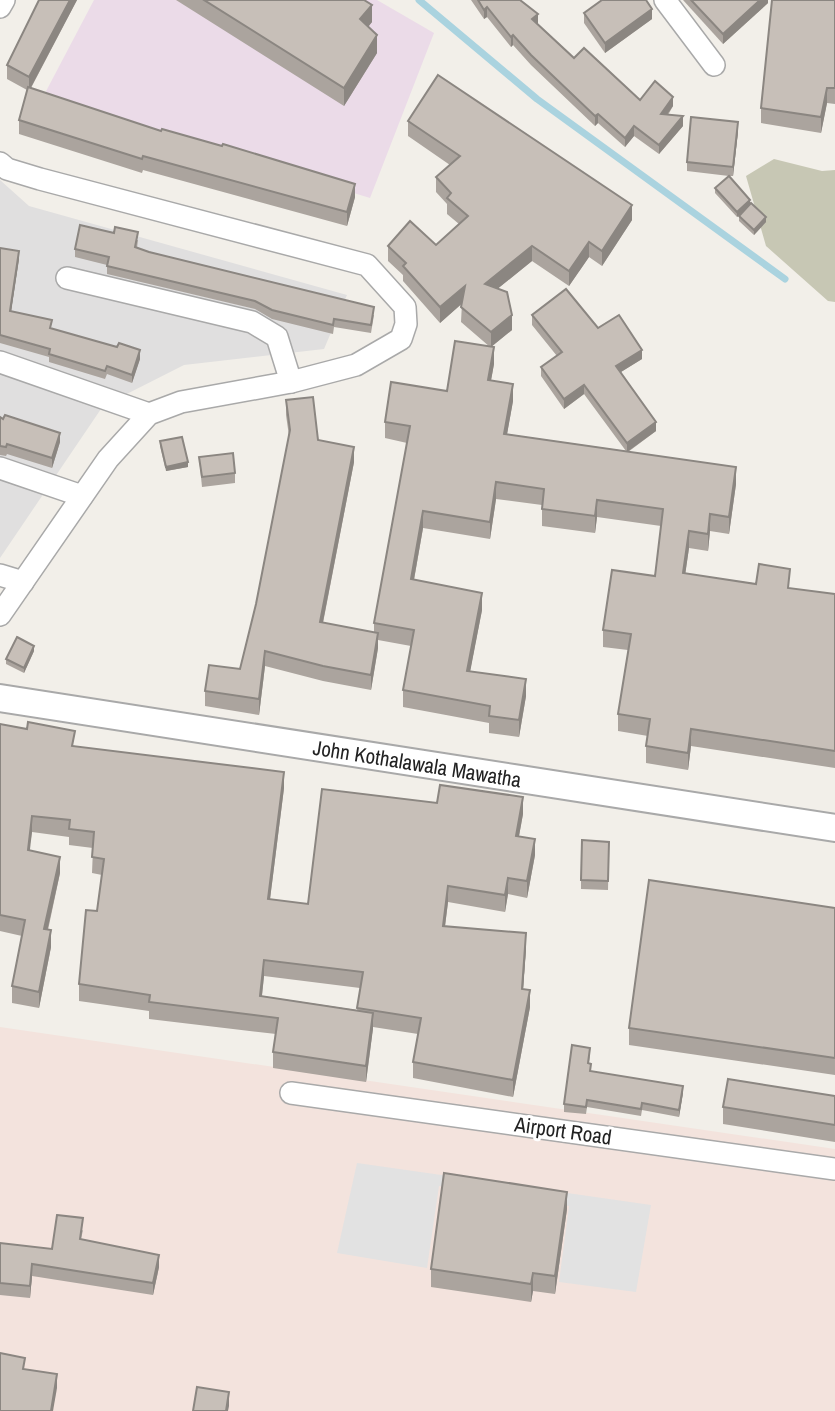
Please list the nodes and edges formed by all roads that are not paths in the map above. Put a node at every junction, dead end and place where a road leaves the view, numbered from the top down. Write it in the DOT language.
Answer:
graph roads {
  1 [pos="4,0"];
  2 [pos="665,0"];
  3 [pos="0,7"];
  4 [pos="714,65"];
  5 [pos="0,163"];
  6 [pos="67,278"];
  7 [pos="0,362"];
  8 [pos="292,382"];
  9 [pos="149,414"];
  10 [pos="0,468"];
  11 [pos="82,496"];
  12 [pos="0,575"];
  13 [pos="23,582"];
  14 [pos="0,615"];
  15 [pos="0,698"];
  16 [pos="835,828"];
  17 [pos="291,1093"];
  18 [pos="835,1169"];
  1 -- 3 [label="street"];
  2 -- 4 [label="street"];
  5 -- 8 [label="street"];
  6 -- 8 [label="street"];
  7 -- 9 [label="street"];
  8 -- 9 [label="street"];
  9 -- 11 [label="street"];
  10 -- 11 [label="street"];
  11 -- 13 [label="street"];
  12 -- 13 [label="street"];
  13 -- 14 [label="street"];
  15 -- 16 [label="street, John Kothalawala Mawatha"];
  17 -- 18 [label="street, Airport Road"];
}
